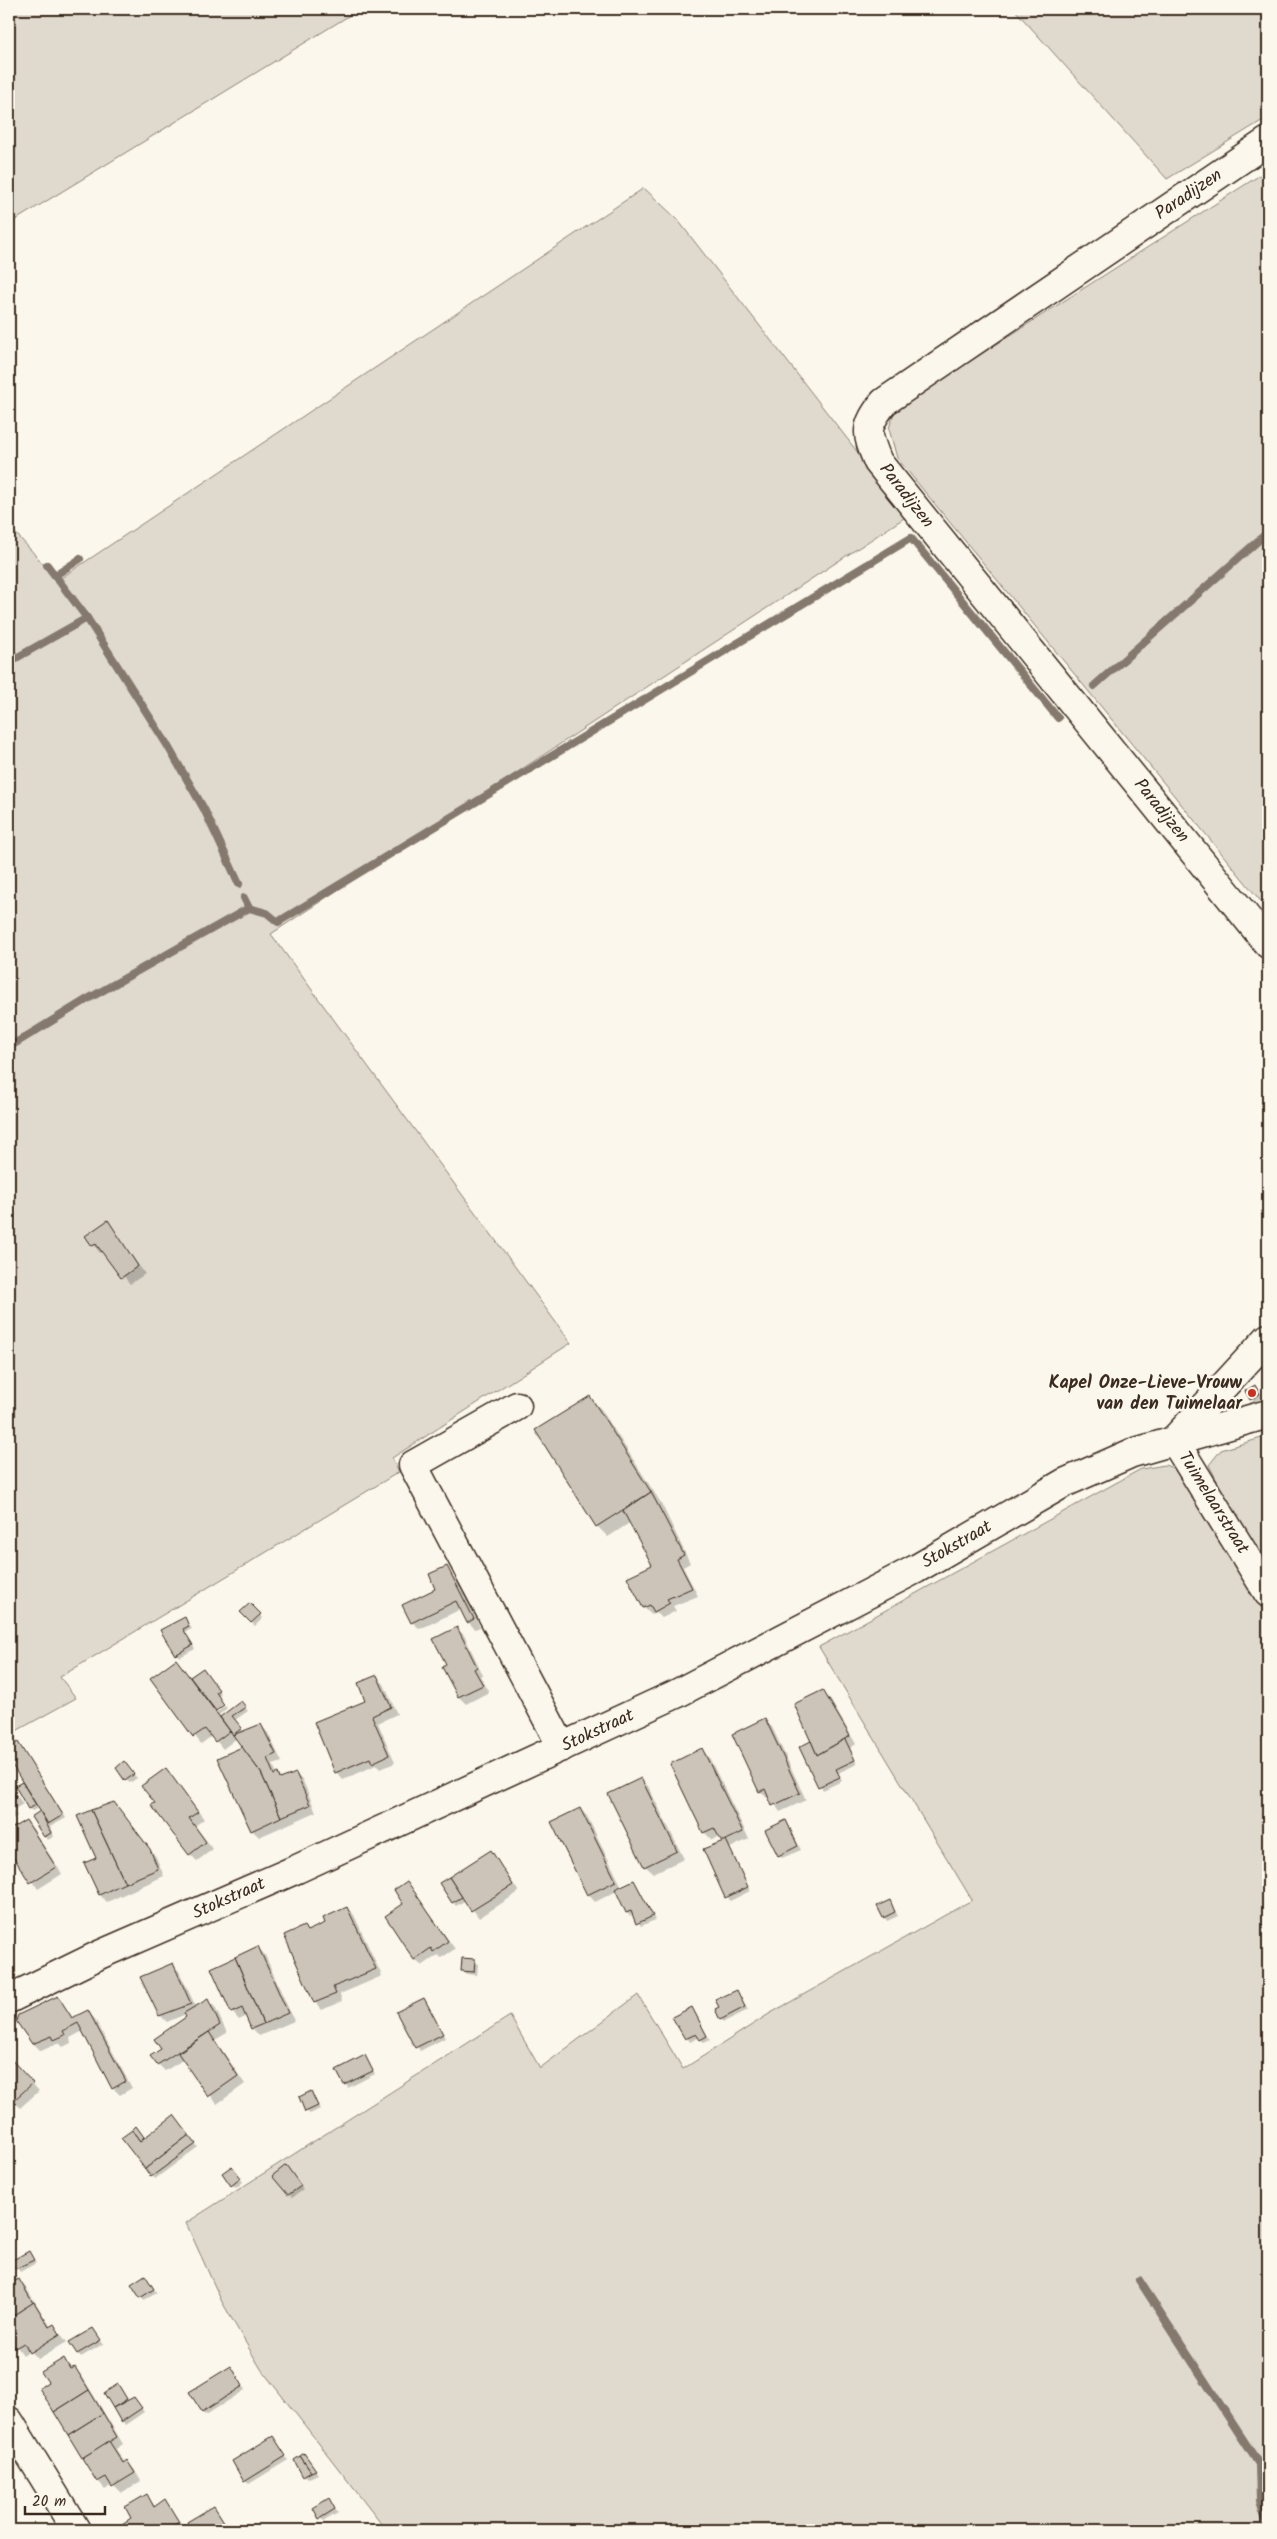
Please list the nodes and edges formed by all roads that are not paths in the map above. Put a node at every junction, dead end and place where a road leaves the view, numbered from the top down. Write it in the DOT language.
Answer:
graph roads {
  1 [pos="1268,141"];
  2 [pos="1268,944"];
  3 [pos="1268,1338"];
  4 [pos="516,1406"];
  5 [pos="1268,1414"];
  6 [pos="1174,1440"];
  7 [pos="1268,1593"];
  8 [pos="562,1747"];
  9 [pos="9,1998"];
  10 [pos="9,2421"];
  11 [pos="76,2530"];
  1 -- 2 [label="street, Paradijzen"];
  3 -- 6 [label="street"];
  4 -- 8 [label="street"];
  5 -- 6 [label="street, Stokstraat"];
  6 -- 7 [label="street, Tuimelaarstraat"];
  6 -- 8 [label="street, Stokstraat"];
  8 -- 9 [label="street, Stokstraat"];
  10 -- 11 [label="street"];
}
